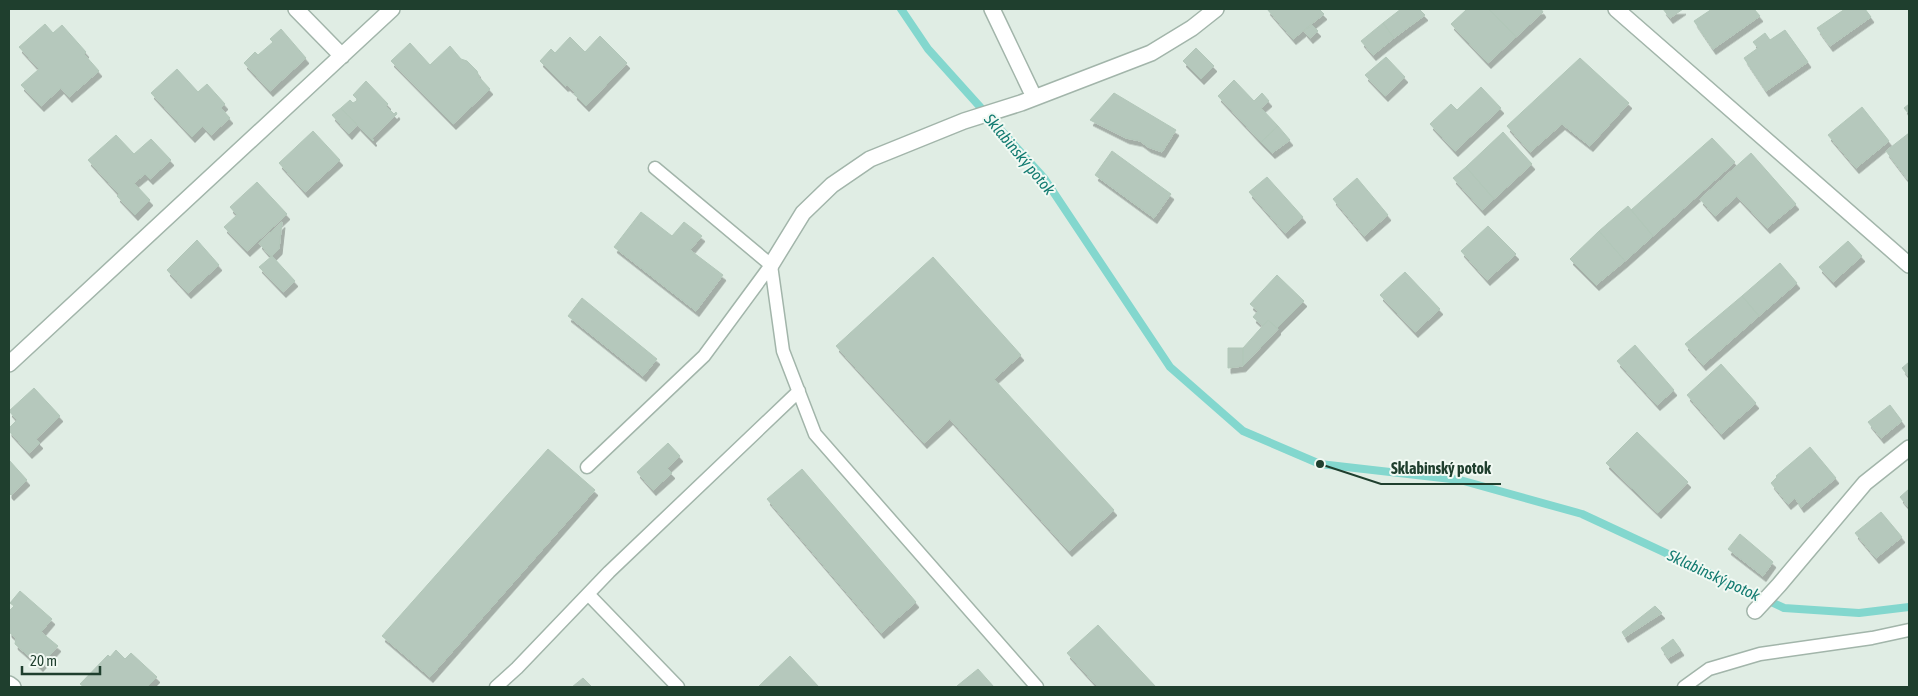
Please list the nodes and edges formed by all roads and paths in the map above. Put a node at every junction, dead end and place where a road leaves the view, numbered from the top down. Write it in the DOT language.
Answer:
graph roads {
  1 [pos="296,9"];
  2 [pos="392,9"];
  3 [pos="992,9"];
  4 [pos="1216,9"];
  5 [pos="1616,9"];
  6 [pos="342,56"];
  7 [pos="1028,100"];
  8 [pos="655,168"];
  9 [pos="771,265"];
  10 [pos="1909,266"];
  11 [pos="9,364"];
  12 [pos="799,392"];
  13 [pos="1909,448"];
  14 [pos="587,467"];
  15 [pos="588,594"];
  16 [pos="1755,611"];
  17 [pos="1909,630"];
  18 [pos="9,684"];
  19 [pos="13,687"];
  20 [pos="496,687"];
  21 [pos="678,687"];
  22 [pos="1037,687"];
  23 [pos="1684,687"];
  1 -- 6 [label="street"];
  2 -- 6 [label="street"];
  3 -- 7 [label="street"];
  4 -- 7 [label="street"];
  5 -- 10 [label="street"];
  6 -- 11 [label="street"];
  7 -- 9 [label="street"];
  8 -- 9 [label="lane"];
  9 -- 12 [label="lane"];
  9 -- 14 [label="lane"];
  12 -- 15 [label="lane"];
  12 -- 22 [label="lane"];
  13 -- 16 [label="street"];
  15 -- 20 [label="lane"];
  15 -- 21 [label="lane"];
  17 -- 23 [label="lane"];
  18 -- 19 [label="street"];
}
